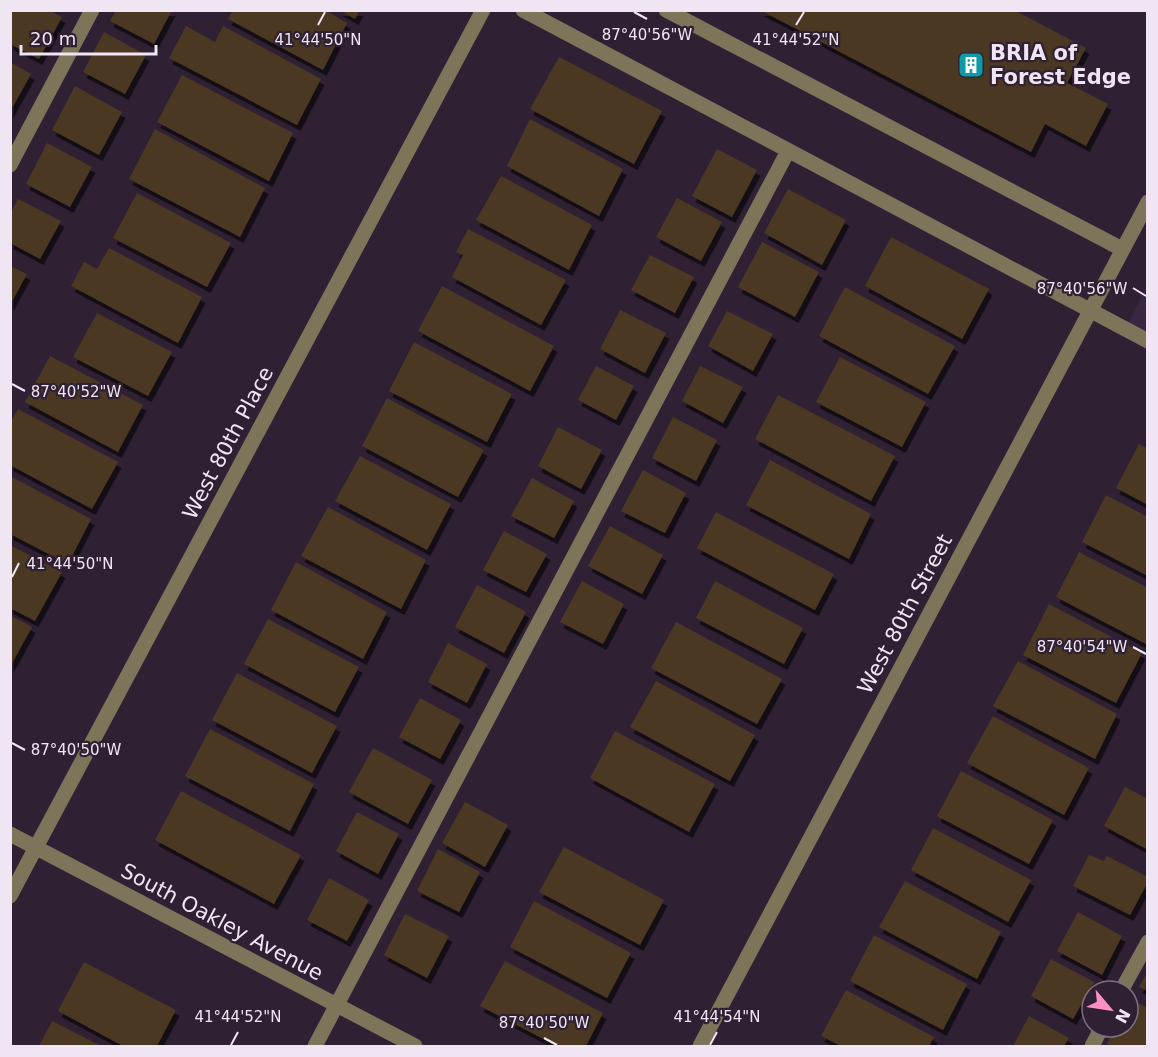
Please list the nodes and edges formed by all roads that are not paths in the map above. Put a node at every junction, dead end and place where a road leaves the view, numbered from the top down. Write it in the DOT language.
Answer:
graph roads {
  1 [pos="92,10"];
  2 [pos="483,10"];
  3 [pos="523,10"];
  4 [pos="666,10"];
  5 [pos="788,151"];
  6 [pos="10,165"];
  7 [pos="1148,202"];
  8 [pos="1122,249"];
  9 [pos="1090,311"];
  10 [pos="1148,341"];
  11 [pos="10,834"];
  12 [pos="36,847"];
  13 [pos="10,896"];
  14 [pos="1148,942"];
  15 [pos="1128,979"];
  16 [pos="337,1006"];
  17 [pos="315,1047"];
  18 [pos="415,1047"];
  19 [pos="700,1047"];
  1 -- 6 [label="street"];
  2 -- 12 [label="street, West 80th Place"];
  3 -- 5 [label="street"];
  4 -- 8 [label="street"];
  5 -- 9 [label="street"];
  5 -- 16 [label="street"];
  7 -- 8 [label="street, West 80th Street"];
  8 -- 9 [label="street, West 80th Street"];
  9 -- 10 [label="street"];
  9 -- 19 [label="street, West 80th Street"];
  11 -- 12 [label="street, South Oakley Avenue"];
  12 -- 13 [label="street, West 80th Place"];
  12 -- 16 [label="street, South Oakley Avenue"];
  14 -- 15 [label="street"];
  16 -- 17 [label="street"];
  16 -- 18 [label="street, South Oakley Avenue"];
}
